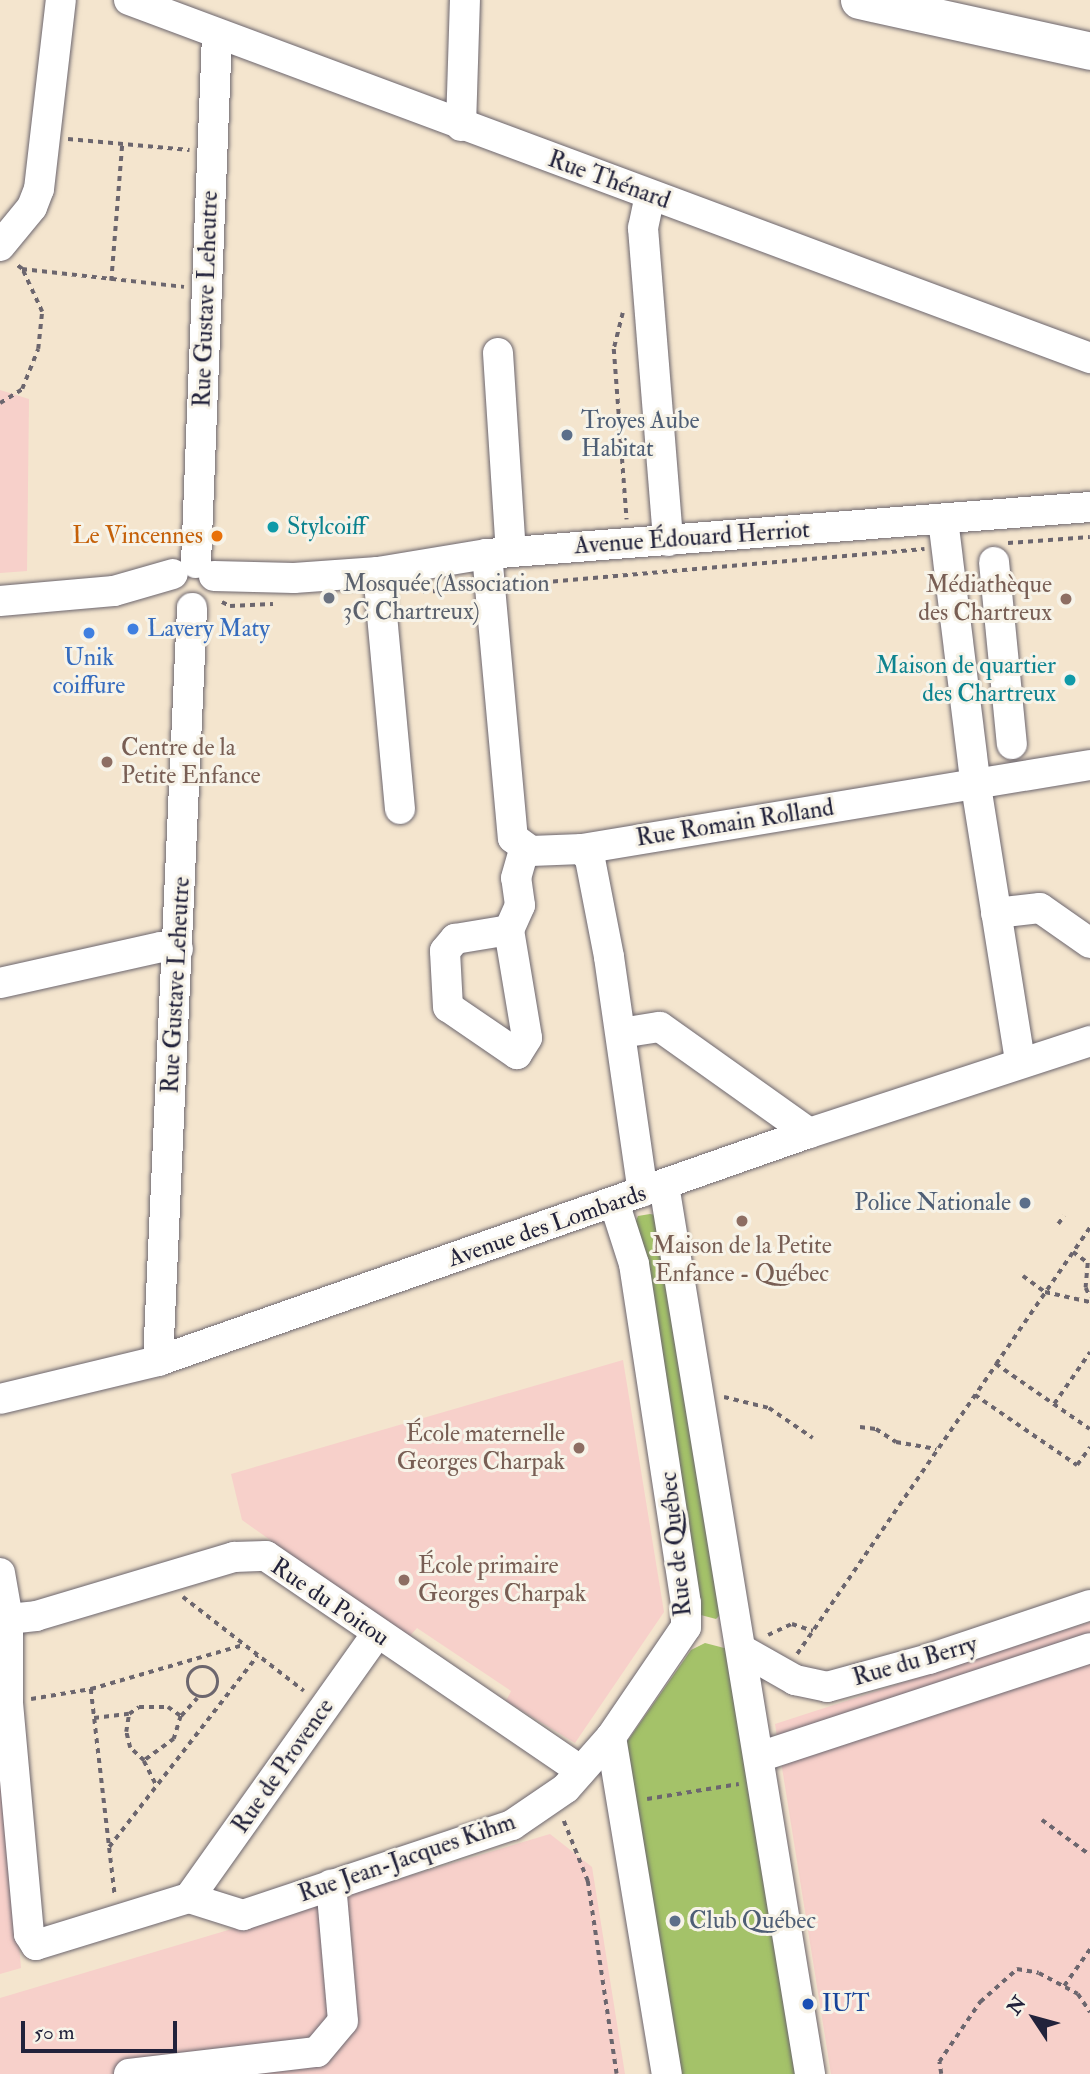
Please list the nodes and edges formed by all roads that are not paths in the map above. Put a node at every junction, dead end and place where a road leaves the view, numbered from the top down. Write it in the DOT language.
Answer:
graph roads {
  1 [pos="61,0"];
  2 [pos="129,0"];
  3 [pos="465,0"];
  4 [pos="859,0"];
  5 [pos="217,35"];
  6 [pos="1090,51"];
  7 [pos="461,126"];
  8 [pos="650,195"];
  9 [pos="6,254"];
  10 [pos="498,353"];
  11 [pos="1090,358"];
  12 [pos="1090,508"];
  13 [pos="945,533"];
  14 [pos="668,541"];
  15 [pos="499,553"];
  16 [pos="995,553"];
  17 [pos="380,583"];
  18 [pos="194,586"];
  19 [pos="0,601"];
  20 [pos="1018,686"];
  21 [pos="965,691"];
  22 [pos="1012,744"];
  23 [pos="1090,765"];
  24 [pos="976,786"];
  25 [pos="400,808"];
  26 [pos="525,847"];
  27 [pos="582,849"];
  28 [pos="996,913"];
  29 [pos="509,930"];
  30 [pos="1090,943"];
  31 [pos="178,949"];
  32 [pos="0,983"];
  33 [pos="621,1033"];
  34 [pos="1090,1041"];
  35 [pos="1020,1061"];
  36 [pos="809,1133"];
  37 [pos="653,1189"];
  38 [pos="614,1202"];
  39 [pos="158,1361"];
  40 [pos="0,1399"];
  41 [pos="0,1573"];
  42 [pos="1090,1605"];
  43 [pos="8,1619"];
  44 [pos="686,1627"];
  45 [pos="377,1633"];
  46 [pos="746,1640"];
  47 [pos="1090,1648"];
  48 [pos="611,1737"];
  49 [pos="759,1758"];
  50 [pos="574,1780"];
  51 [pos="331,1885"];
  52 [pos="203,1902"];
  53 [pos="129,2074"];
  54 [pos="667,2074"];
  55 [pos="810,2074"];
  1 -- 9 [label="street"];
  2 -- 5 [label="street, Rue Thénard"];
  3 -- 7 [label="street"];
  4 -- 6 [label="main road"];
  5 -- 7 [label="street, Rue Thénard"];
  5 -- 18 [label="street, Rue Gustave Leheutre"];
  7 -- 8 [label="street, Rue Thénard"];
  8 -- 11 [label="street, Rue Thénard"];
  8 -- 14 [label="street"];
  10 -- 15 [label="street"];
  12 -- 13 [label="street, Avenue Édouard Herriot"];
  13 -- 14 [label="street, Avenue Édouard Herriot"];
  13 -- 21 [label="street"];
  14 -- 15 [label="street, Avenue Édouard Herriot"];
  15 -- 17 [label="street, Avenue Édouard Herriot"];
  15 -- 26 [label="street"];
  16 -- 20 [label="street"];
  17 -- 18 [label="street, Avenue Édouard Herriot"];
  17 -- 25 [label="street"];
  18 -- 19 [label="street, Avenue Édouard Herriot"];
  18 -- 31 [label="street, Rue Gustave Leheutre"];
  20 -- 21 [label="street"];
  20 -- 22 [label="street"];
  21 -- 24 [label="street"];
  23 -- 24 [label="street, Rue Romain Rolland"];
  24 -- 27 [label="street, Rue Romain Rolland"];
  24 -- 28 [label="street"];
  26 -- 27 [label="street, Rue Romain Rolland"];
  26 -- 29 [label="street"];
  27 -- 33 [label="street, Rue de Québec"];
  28 -- 30 [label="street"];
  28 -- 35 [label="street"];
  31 -- 32 [label="street"];
  31 -- 39 [label="street, Rue Gustave Leheutre"];
  33 -- 36 [label="street"];
  33 -- 37 [label="street, Rue de Québec"];
  34 -- 35 [label="street, Avenue des Lombards"];
  35 -- 36 [label="street, Avenue des Lombards"];
  36 -- 37 [label="street, Avenue des Lombards"];
  37 -- 38 [label="street, Avenue des Lombards"];
  37 -- 46 [label="street, Rue de Québec"];
  38 -- 39 [label="street, Avenue des Lombards"];
  38 -- 44 [label="street, Rue de Québec"];
  39 -- 40 [label="street, Avenue des Lombards"];
  41 -- 43 [label="street"];
  42 -- 46 [label="street, Rue du Berry"];
  43 -- 45 [label="street, Rue du Poitou"];
  43 -- 52 [label="street"];
  44 -- 46 [label="street"];
  44 -- 48 [label="street, Rue de Québec"];
  45 -- 50 [label="street, Rue du Poitou"];
  45 -- 52 [label="street, Rue de Provence"];
  46 -- 49 [label="street, Rue de Québec"];
  47 -- 49 [label="street"];
  48 -- 50 [label="street, Rue Jean-Jacques Kihm"];
  48 -- 54 [label="street"];
  49 -- 55 [label="street, Rue de Québec"];
  50 -- 51 [label="street, Rue Jean-Jacques Kihm"];
  51 -- 52 [label="street, Rue Jean-Jacques Kihm"];
  51 -- 53 [label="street"];
}
